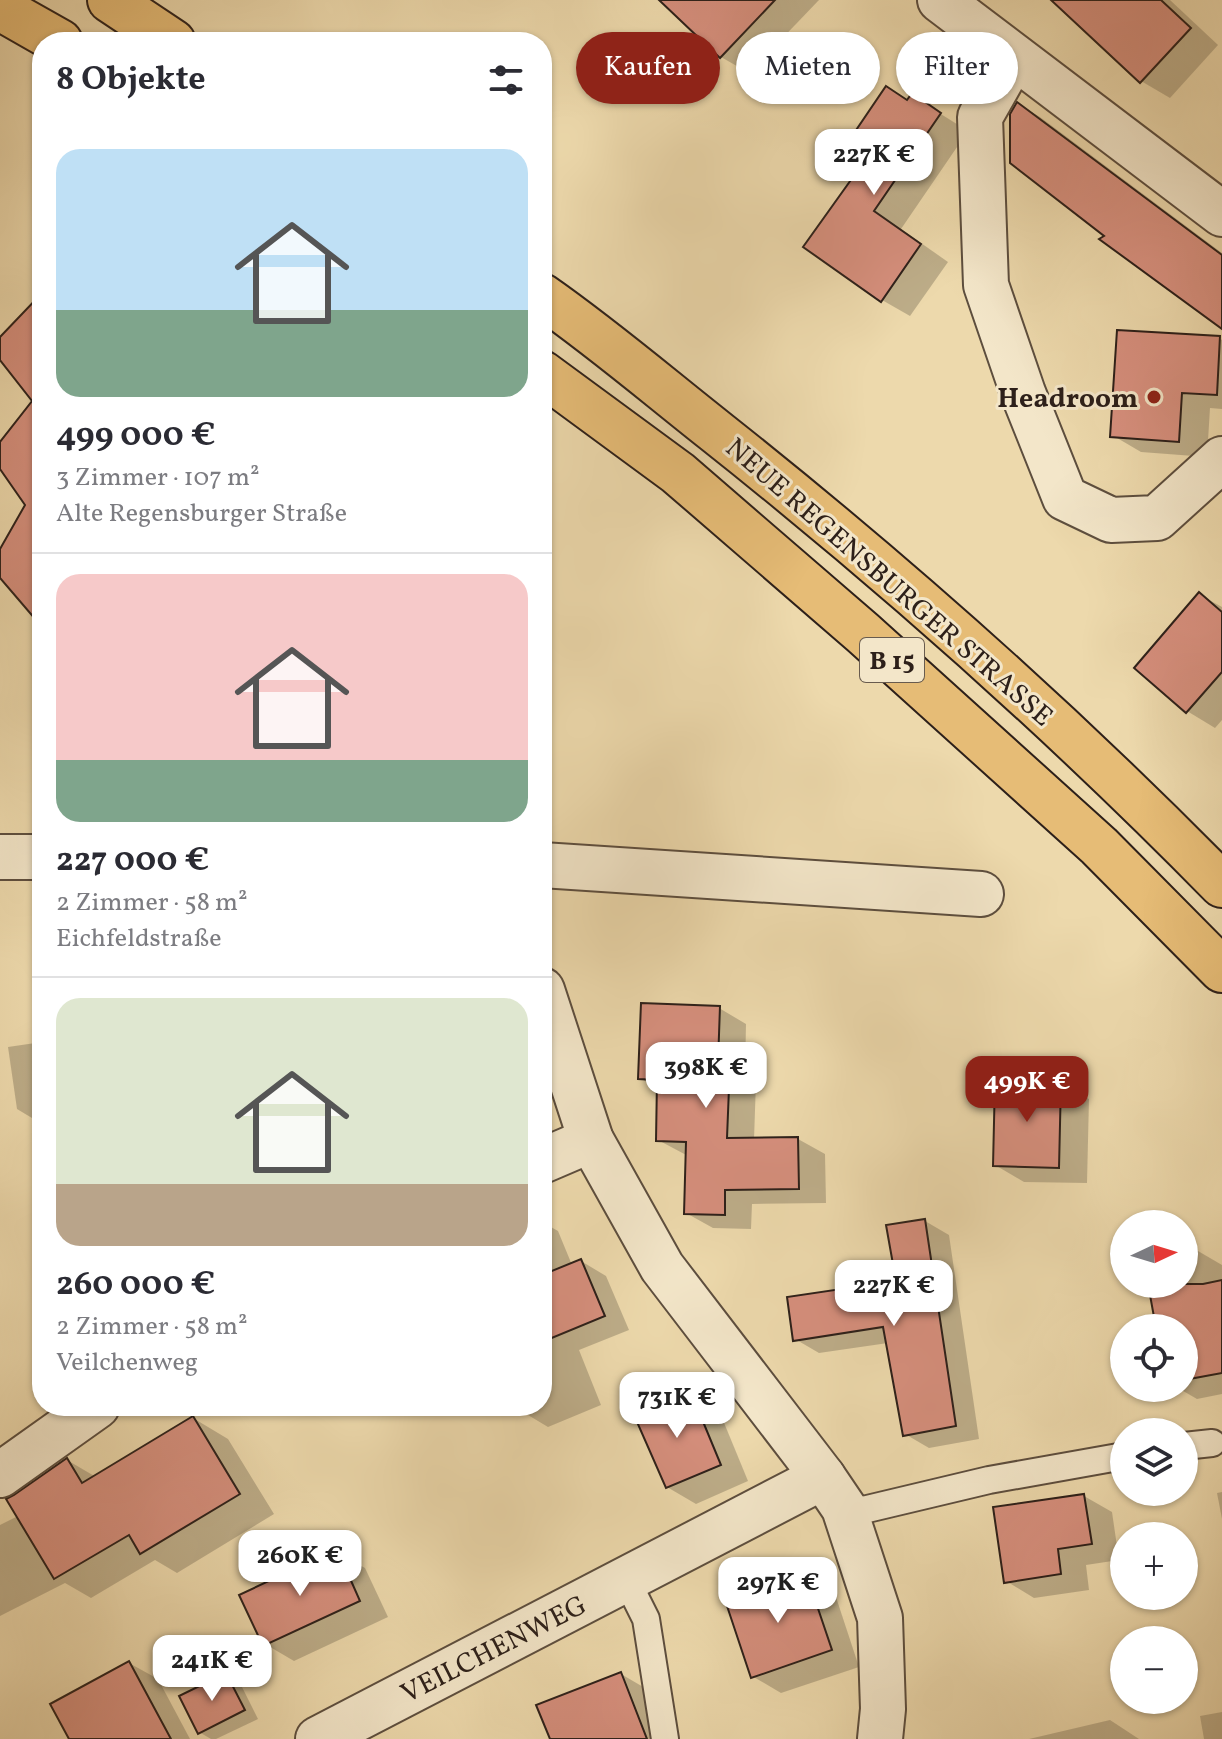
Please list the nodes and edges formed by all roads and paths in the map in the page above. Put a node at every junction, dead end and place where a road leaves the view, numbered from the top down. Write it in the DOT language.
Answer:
graph roads {
  1 [pos="110,0"];
  2 [pos="940,0"];
  3 [pos="0,8"];
  4 [pos="42,32"];
  5 [pos="158,32"];
  6 [pos="982,32"];
  7 [pos="1018,60"];
  8 [pos="987,104"];
  9 [pos="1222,214"];
  10 [pos="552,304"];
  11 [pos="552,380"];
  12 [pos="1222,459"];
  13 [pos="0,857"];
  14 [pos="32,857"];
  15 [pos="552,866"];
  16 [pos="1222,885"];
  17 [pos="981,894"];
  18 [pos="1222,970"];
  19 [pos="552,1021"];
  20 [pos="591,1140"];
  21 [pos="552,1157"];
  22 [pos="83,1416"];
  23 [pos="1212,1443"];
  24 [pos="1198,1444"];
  25 [pos="1110,1458"];
  26 [pos="0,1475"];
  27 [pos="833,1493"];
  28 [pos="626,1579"];
  29 [pos="318,1739"];
  30 [pos="665,1739"];
  31 [pos="880,1739"];
  1 -- 5 [label="highway"];
  2 -- 6 [label="street"];
  3 -- 4 [label="highway"];
  7 -- 9 [label="street"];
  8 -- 12 [label="street"];
  10 -- 16 [label="highway, NEUE REGENSBURGER STRASSE / B 15"];
  11 -- 18 [label="highway, NEUE REGENSBURGER STRASSE / B 15"];
  13 -- 14 [label="street"];
  15 -- 17 [label="street"];
  19 -- 20 [label="street"];
  20 -- 21 [label="street"];
  20 -- 27 [label="street"];
  22 -- 26 [label="street"];
  23 -- 24 [label="lane"];
  25 -- 27 [label="lane"];
  27 -- 28 [label="street, VEILCHENWEG"];
  27 -- 31 [label="street"];
  28 -- 29 [label="street, VEILCHENWEG"];
  28 -- 30 [label="lane"];
}
